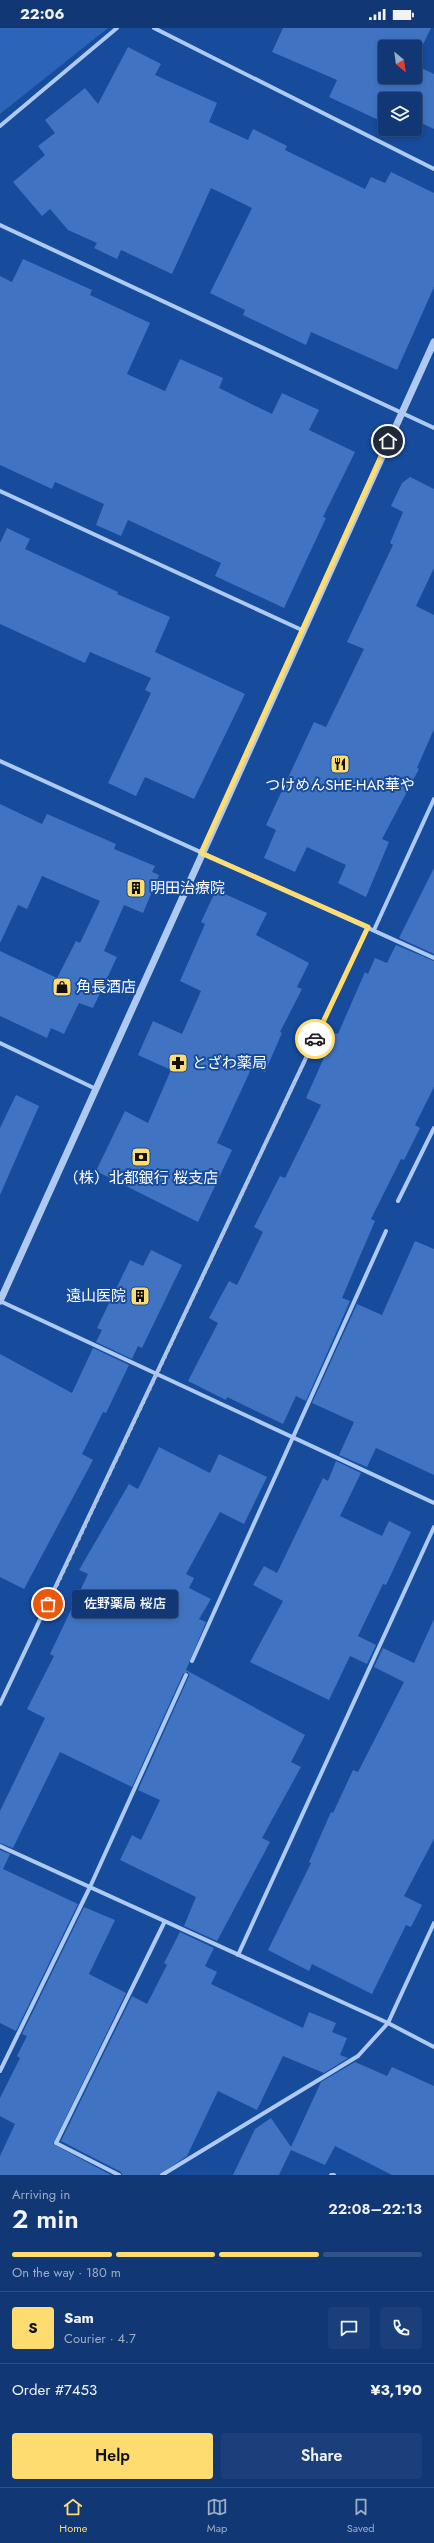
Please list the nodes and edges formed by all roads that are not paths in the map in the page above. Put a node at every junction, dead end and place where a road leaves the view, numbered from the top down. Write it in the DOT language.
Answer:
graph roads {
  1 [pos="117,28"];
  2 [pos="154,28"];
  3 [pos="0,126"];
  4 [pos="434,168"];
  5 [pos="0,225"];
  6 [pos="434,342"];
  7 [pos="400,412"];
  8 [pos="434,428"];
  9 [pos="0,491"];
  10 [pos="304,631"];
  11 [pos="0,761"];
  12 [pos="434,799"];
  13 [pos="201,853"];
  14 [pos="368,927"];
  15 [pos="374,930"];
  16 [pos="434,958"];
  17 [pos="0,1043"];
  18 [pos="96,1089"];
  19 [pos="434,1128"];
  20 [pos="398,1201"];
  21 [pos="386,1231"];
  22 [pos="0,1301"];
  23 [pos="156,1374"];
  24 [pos="292,1439"];
  25 [pos="434,1503"];
  26 [pos="434,1527"];
  27 [pos="192,1662"];
  28 [pos="186,1675"];
  29 [pos="0,1704"];
  30 [pos="0,1846"];
  31 [pos="90,1887"];
  32 [pos="165,1921"];
  33 [pos="434,1923"];
  34 [pos="238,1955"];
  35 [pos="388,2023"];
  36 [pos="434,2047"];
  37 [pos="0,2071"];
  38 [pos="120,2175"];
  39 [pos="162,2175"];
  40 [pos="331,2175"];
  41 [pos="334,2175"];
  1 -- 3 [label="street"];
  2 -- 4 [label="street"];
  5 -- 7 [label="street"];
  6 -- 7 [label="street"];
  7 -- 8 [label="street"];
  7 -- 10 [label="street"];
  9 -- 10 [label="street"];
  10 -- 13 [label="street"];
  11 -- 13 [label="street"];
  12 -- 15 [label="street"];
  13 -- 14 [label="street"];
  13 -- 18 [label="street"];
  14 -- 15 [label="street"];
  14 -- 23 [label="street"];
  15 -- 16 [label="street"];
  17 -- 18 [label="street"];
  18 -- 22 [label="street"];
  19 -- 20 [label="street"];
  21 -- 24 [label="street"];
  22 -- 23 [label="street"];
  23 -- 24 [label="street"];
  23 -- 29 [label="street"];
  24 -- 25 [label="street"];
  24 -- 27 [label="street"];
  26 -- 34 [label="street"];
  28 -- 31 [label="street"];
  30 -- 31 [label="street"];
  31 -- 32 [label="street"];
  31 -- 37 [label="street"];
  32 -- 34 [label="street"];
  32 -- 38 [label="street"];
  33 -- 35 [label="street"];
  34 -- 35 [label="street"];
  35 -- 36 [label="street"];
  35 -- 39 [label="street"];
  40 -- 41 [label="street"];
}
